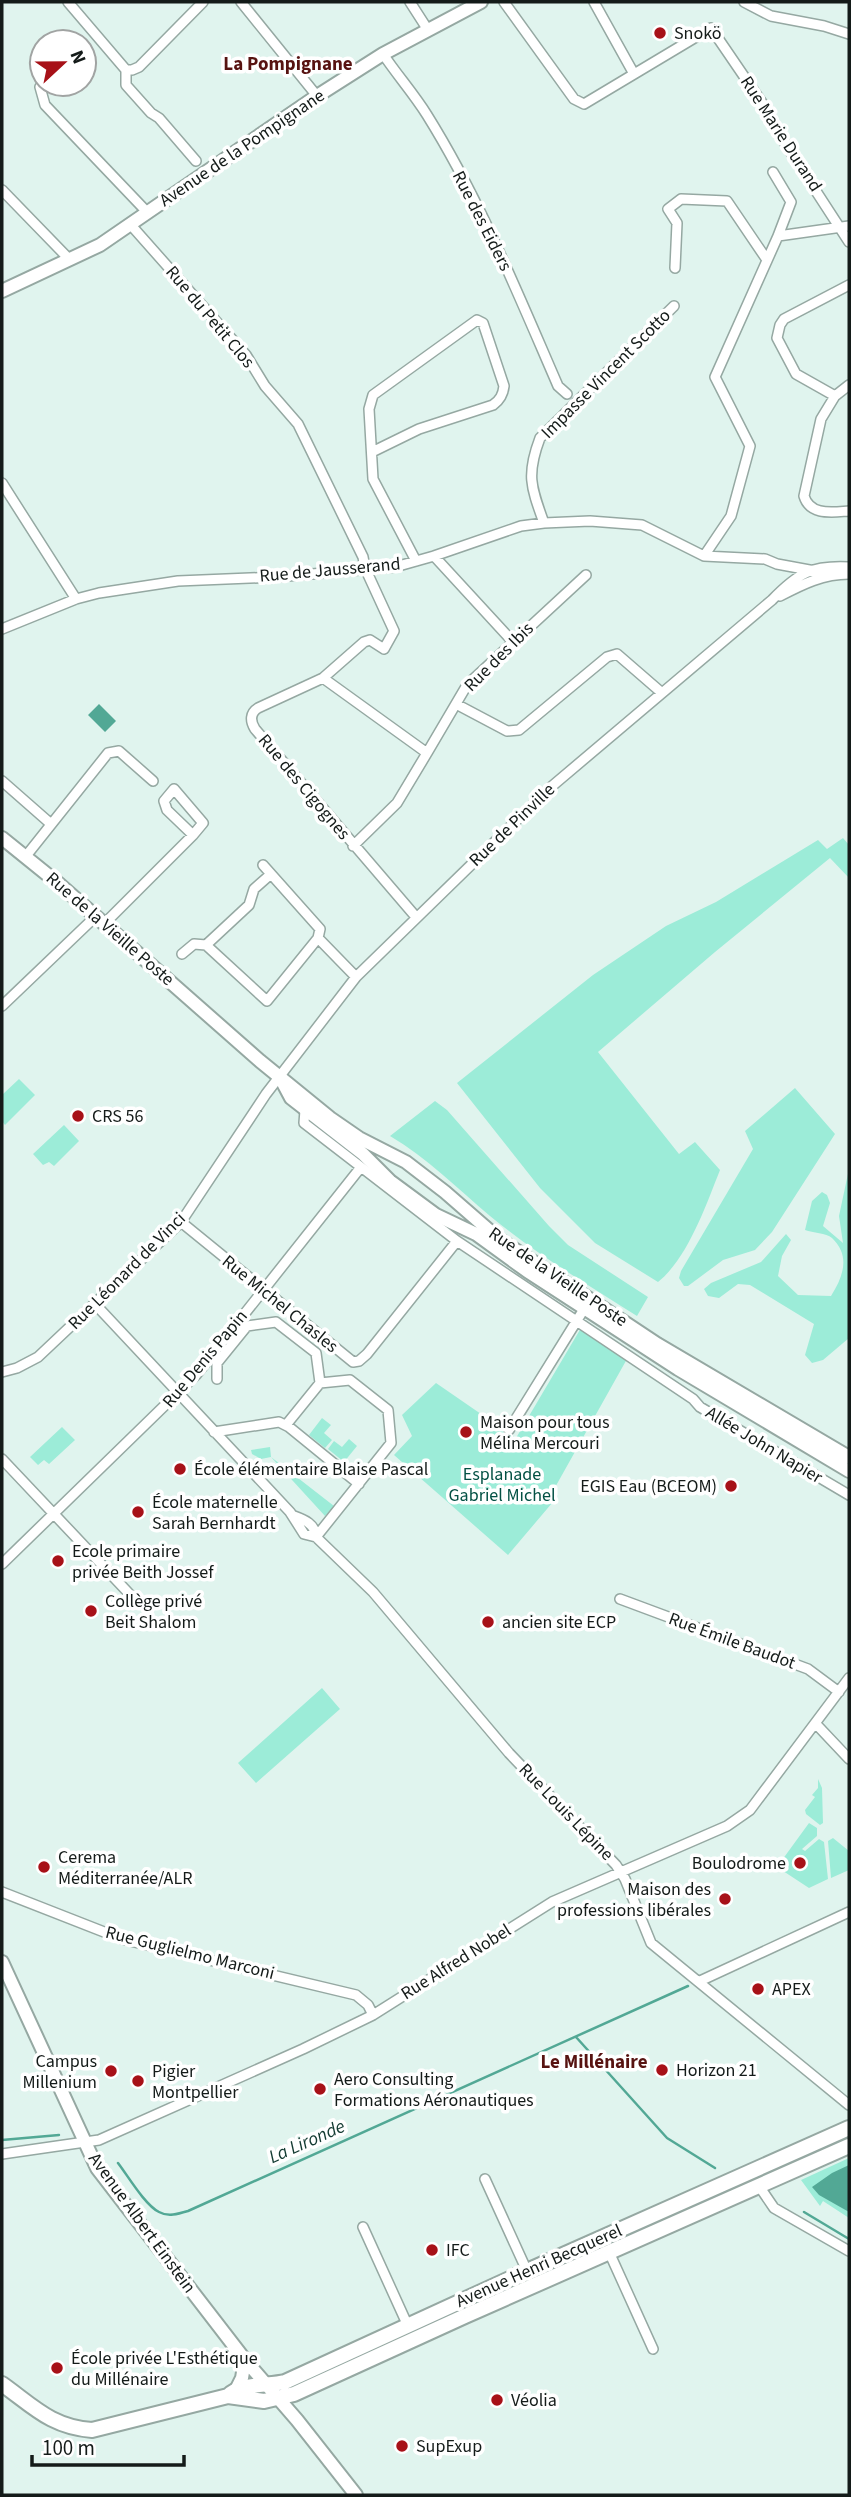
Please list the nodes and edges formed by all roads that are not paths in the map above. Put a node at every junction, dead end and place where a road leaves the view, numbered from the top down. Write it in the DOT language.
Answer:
graph roads {
  1 [pos="68,2"];
  2 [pos="203,2"];
  3 [pos="241,2"];
  4 [pos="410,2"];
  5 [pos="481,2"];
  6 [pos="504,2"];
  7 [pos="594,2"];
  8 [pos="744,2"];
  9 [pos="428,30"];
  10 [pos="849,34"];
  11 [pos="383,54"];
  12 [pos="126,69"];
  13 [pos="634,74"];
  14 [pos="317,96"];
  15 [pos="44,98"];
  16 [pos="196,161"];
  17 [pos="773,172"];
  18 [pos="2,190"];
  19 [pos="147,212"];
  20 [pos="130,224"];
  21 [pos="845,227"];
  22 [pos="778,236"];
  23 [pos="849,242"];
  24 [pos="71,260"];
  25 [pos="766,260"];
  26 [pos="675,268"];
  27 [pos="849,285"];
  28 [pos="2,291"];
  29 [pos="674,306"];
  30 [pos="849,385"];
  31 [pos="567,394"];
  32 [pos="835,396"];
  33 [pos="309,448"];
  34 [pos="372,452"];
  35 [pos="298,454"];
  36 [pos="3,486"];
  37 [pos="849,511"];
  38 [pos="544,523"];
  39 [pos="704,555"];
  40 [pos="434,556"];
  41 [pos="416,561"];
  42 [pos="777,564"];
  43 [pos="849,567"];
  44 [pos="365,568"];
  45 [pos="807,570"];
  46 [pos="831,574"];
  47 [pos="849,574"];
  48 [pos="586,575"];
  49 [pos="788,583"];
  50 [pos="76,599"];
  51 [pos="772,600"];
  52 [pos="2,629"];
  53 [pos="513,642"];
  54 [pos="323,678"];
  55 [pos="662,693"];
  56 [pos="456,704"];
  57 [pos="427,753"];
  58 [pos="2,781"];
  59 [pos="153,781"];
  60 [pos="51,824"];
  61 [pos="193,835"];
  62 [pos="2,838"];
  63 [pos="353,846"];
  64 [pos="26,856"];
  65 [pos="263,865"];
  66 [pos="271,874"];
  67 [pos="416,917"];
  68 [pos="100,920"];
  69 [pos="318,938"];
  70 [pos="206,945"];
  71 [pos="182,954"];
  72 [pos="356,977"];
  73 [pos="2,1006"];
  74 [pos="280,1077"];
  75 [pos="360,1162"];
  76 [pos="181,1222"];
  77 [pos="457,1225"];
  78 [pos="476,1234"];
  79 [pos="457,1241"];
  80 [pos="263,1290"];
  81 [pos="95,1304"];
  82 [pos="584,1309"];
  83 [pos="575,1322"];
  84 [pos="642,1345"];
  85 [pos="633,1360"];
  86 [pos="2,1372"];
  87 [pos="217,1379"];
  88 [pos="320,1383"];
  89 [pos="701,1384"];
  90 [pos="178,1394"];
  91 [pos="699,1407"];
  92 [pos="286,1425"];
  93 [pos="509,1430"];
  94 [pos="214,1432"];
  95 [pos="849,1457"];
  96 [pos="2,1459"];
  97 [pos="849,1472"];
  98 [pos="359,1484"];
  99 [pos="849,1495"];
  100 [pos="53,1514"];
  101 [pos="316,1537"];
  102 [pos="2,1564"];
  103 [pos="620,1599"];
  104 [pos="138,1603"];
  105 [pos="849,1678"];
  106 [pos="839,1692"];
  107 [pos="816,1724"];
  108 [pos="849,1759"];
  109 [pos="621,1872"];
  110 [pos="2,1892"];
  111 [pos="849,1912"];
  112 [pos="2,1962"];
  113 [pos="700,1981"];
  114 [pos="373,2015"];
  115 [pos="849,2105"];
  116 [pos="849,2128"];
  117 [pos="86,2143"];
  118 [pos="849,2146"];
  119 [pos="2,2154"];
  120 [pos="485,2179"];
  121 [pos="760,2186"];
  122 [pos="363,2227"];
  123 [pos="849,2251"];
  124 [pos="609,2252"];
  125 [pos="527,2271"];
  126 [pos="408,2326"];
  127 [pos="653,2349"];
  128 [pos="245,2360"];
  129 [pos="3,2385"];
  130 [pos="266,2385"];
  131 [pos="232,2393"];
  132 [pos="280,2399"];
  133 [pos="356,2495"];
  1 -- 12 [label="street"];
  2 -- 12 [label="street"];
  3 -- 14 [label="street"];
  4 -- 9 [label="street"];
  5 -- 9 [label="main road, Avenue de la Pompignane"];
  6 -- 13 [label="street"];
  7 -- 13 [label="street"];
  8 -- 10 [label="street"];
  9 -- 11 [label="main road, Avenue de la Pompignane"];
  11 -- 14 [label="main road, Avenue de la Pompignane"];
  11 -- 31 [label="street, Rue des Eiders"];
  12 -- 16 [label="street"];
  13 -- 21 [label="street, Rue Marie Durand"];
  14 -- 19 [label="main road, Avenue de la Pompignane"];
  15 -- 19 [label="street"];
  17 -- 22 [label="street"];
  18 -- 24 [label="street"];
  19 -- 20 [label="main road, Avenue de la Pompignane"];
  20 -- 24 [label="main road, Avenue de la Pompignane"];
  20 -- 33 [label="street, Rue du Petit Clos"];
  21 -- 22 [label="street"];
  21 -- 23 [label="street, Rue Marie Durand"];
  22 -- 25 [label="street"];
  24 -- 28 [label="main road, Avenue de la Pompignane"];
  25 -- 26 [label="street"];
  25 -- 39 [label="street"];
  27 -- 32 [label="street"];
  29 -- 38 [label="street, Impasse Vincent Scotto"];
  30 -- 32 [label="street"];
  32 -- 37 [label="street"];
  33 -- 35 [label="street"];
  33 -- 44 [label="street, Rue du Petit Clos"];
  34 -- 34 [label="street"];
  34 -- 41 [label="street"];
  36 -- 50 [label="street"];
  38 -- 39 [label="street, Rue de Jausserand"];
  38 -- 40 [label="street, Rue de Jausserand"];
  39 -- 42 [label="street, Rue de Jausserand"];
  40 -- 41 [label="street, Rue de Jausserand"];
  40 -- 53 [label="street"];
  41 -- 44 [label="street, Rue de Jausserand"];
  42 -- 45 [label="street, Rue de Jausserand"];
  42 -- 49 [label="street"];
  43 -- 45 [label="street, Rue de Pinville"];
  44 -- 50 [label="street, Rue de Jausserand"];
  44 -- 54 [label="street, Rue des Cigognes"];
  45 -- 46 [label="street, Rue de Jausserand"];
  45 -- 49 [label="street, Rue de Pinville"];
  46 -- 47 [label="street, Rue de Pinville"];
  46 -- 51 [label="street, Rue de Pinville"];
  48 -- 53 [label="street, Rue des Ibis"];
  49 -- 51 [label="street, Rue de Pinville"];
  50 -- 52 [label="street, Rue de Jausserand"];
  51 -- 55 [label="street, Rue de Pinville"];
  53 -- 56 [label="street, Rue des Ibis"];
  54 -- 57 [label="street"];
  54 -- 63 [label="street, Rue des Cigognes"];
  55 -- 56 [label="street"];
  55 -- 67 [label="street, Rue de Pinville"];
  56 -- 57 [label="street, Rue des Ibis"];
  57 -- 63 [label="street, Rue des Ibis"];
  58 -- 60 [label="street"];
  59 -- 60 [label="street"];
  60 -- 64 [label="street"];
  61 -- 61 [label="street"];
  61 -- 68 [label="street"];
  62 -- 64 [label="main road, Rue de la Vieille Poste"];
  63 -- 67 [label="street, Rue des Cigognes"];
  64 -- 68 [label="main road, Rue de la Vieille Poste"];
  65 -- 66 [label="street"];
  66 -- 69 [label="street"];
  66 -- 70 [label="street"];
  67 -- 72 [label="street, Rue de Pinville"];
  68 -- 73 [label="street"];
  68 -- 74 [label="main road, Rue de la Vieille Poste"];
  69 -- 70 [label="street"];
  69 -- 72 [label="street"];
  70 -- 71 [label="street"];
  72 -- 74 [label="street, Rue de Pinville"];
  74 -- 75 [label="main road, Rue de la Vieille Poste"];
  74 -- 76 [label="street, Rue Léonard de Vinci"];
  74 -- 95 [label="main road, Rue de la Vieille Poste"];
  75 -- 77 [label="main road, Rue de la Vieille Poste"];
  75 -- 79 [label="street, Rue de la Vieille Poste"];
  75 -- 80 [label="street, Rue Denis Papin"];
  76 -- 80 [label="street, Rue Michel Chasles"];
  76 -- 81 [label="street, Rue Léonard de Vinci"];
  77 -- 78 [label="main road, Rue de la Vieille Poste"];
  77 -- 79 [label="street"];
  78 -- 79 [label="street, Rue de la Vieille Poste"];
  78 -- 82 [label="main road, Rue de la Vieille Poste"];
  79 -- 80 [label="street, Rue Michel Chasles"];
  79 -- 83 [label="street, Rue de la Vieille Poste"];
  80 -- 90 [label="street, Rue Denis Papin"];
  81 -- 86 [label="street, Rue Léonard de Vinci"];
  81 -- 90 [label="street, Rue Louis Lépine"];
  82 -- 83 [label="street, Rue de la Vieille Poste"];
  82 -- 84 [label="main road, Rue de la Vieille Poste"];
  83 -- 85 [label="street, Rue de la Vieille Poste"];
  83 -- 93 [label="street"];
  84 -- 85 [label="street"];
  84 -- 89 [label="main road, Rue de la Vieille Poste"];
  85 -- 91 [label="street, Rue de la Vieille Poste"];
  87 -- 88 [label="street"];
  88 -- 92 [label="street"];
  88 -- 98 [label="street"];
  89 -- 91 [label="street, Allée John Napier"];
  89 -- 97 [label="main road, Rue de la Vieille Poste"];
  90 -- 94 [label="street, Rue Louis Lépine"];
  90 -- 100 [label="street, Rue Denis Papin"];
  91 -- 99 [label="street, Allée John Napier"];
  92 -- 94 [label="street"];
  92 -- 98 [label="street"];
  94 -- 101 [label="street, Rue Louis Lépine"];
  96 -- 100 [label="street"];
  98 -- 101 [label="street"];
  100 -- 102 [label="street, Rue Denis Papin"];
  100 -- 104 [label="street"];
  101 -- 109 [label="street, Rue Louis Lépine"];
  103 -- 106 [label="street, Rue Émile Baudot"];
  105 -- 106 [label="street, Rue Alfred Nobel"];
  106 -- 107 [label="street, Rue Alfred Nobel"];
  107 -- 108 [label="street"];
  107 -- 109 [label="street, Rue Alfred Nobel"];
  109 -- 113 [label="street, Rue Louis Lépine"];
  109 -- 114 [label="street, Rue Alfred Nobel"];
  110 -- 114 [label="street, Rue Guglielmo Marconi"];
  111 -- 113 [label="street"];
  112 -- 117 [label="main road, Avenue Albert Einstein"];
  113 -- 115 [label="street, Rue Louis Lépine"];
  114 -- 117 [label="street, Rue Alfred Nobel"];
  116 -- 125 [label="main road, Avenue Henri Becquerel"];
  117 -- 119 [label="street, Rue Alfred Nobel"];
  117 -- 128 [label="main road, Avenue Albert Einstein"];
  118 -- 121 [label="main road, Avenue Henri Becquerel"];
  120 -- 125 [label="street"];
  121 -- 123 [label="street"];
  121 -- 124 [label="main road, Avenue Henri Becquerel"];
  122 -- 126 [label="street"];
  124 -- 127 [label="street"];
  124 -- 132 [label="main road, Avenue Henri Becquerel"];
  125 -- 126 [label="main road, Avenue Henri Becquerel"];
  126 -- 130 [label="main road, Avenue Henri Becquerel"];
  128 -- 130 [label="main road, Avenue Albert Einstein"];
  128 -- 131 [label="main road"];
  129 -- 131 [label="main road, Avenue Henri Becquerel"];
  130 -- 131 [label="main road, Avenue Henri Becquerel"];
  130 -- 132 [label="main road, Avenue Albert Einstein"];
  131 -- 132 [label="main road, Avenue Henri Becquerel"];
  132 -- 133 [label="main road, Avenue Albert Einstein"];
}
